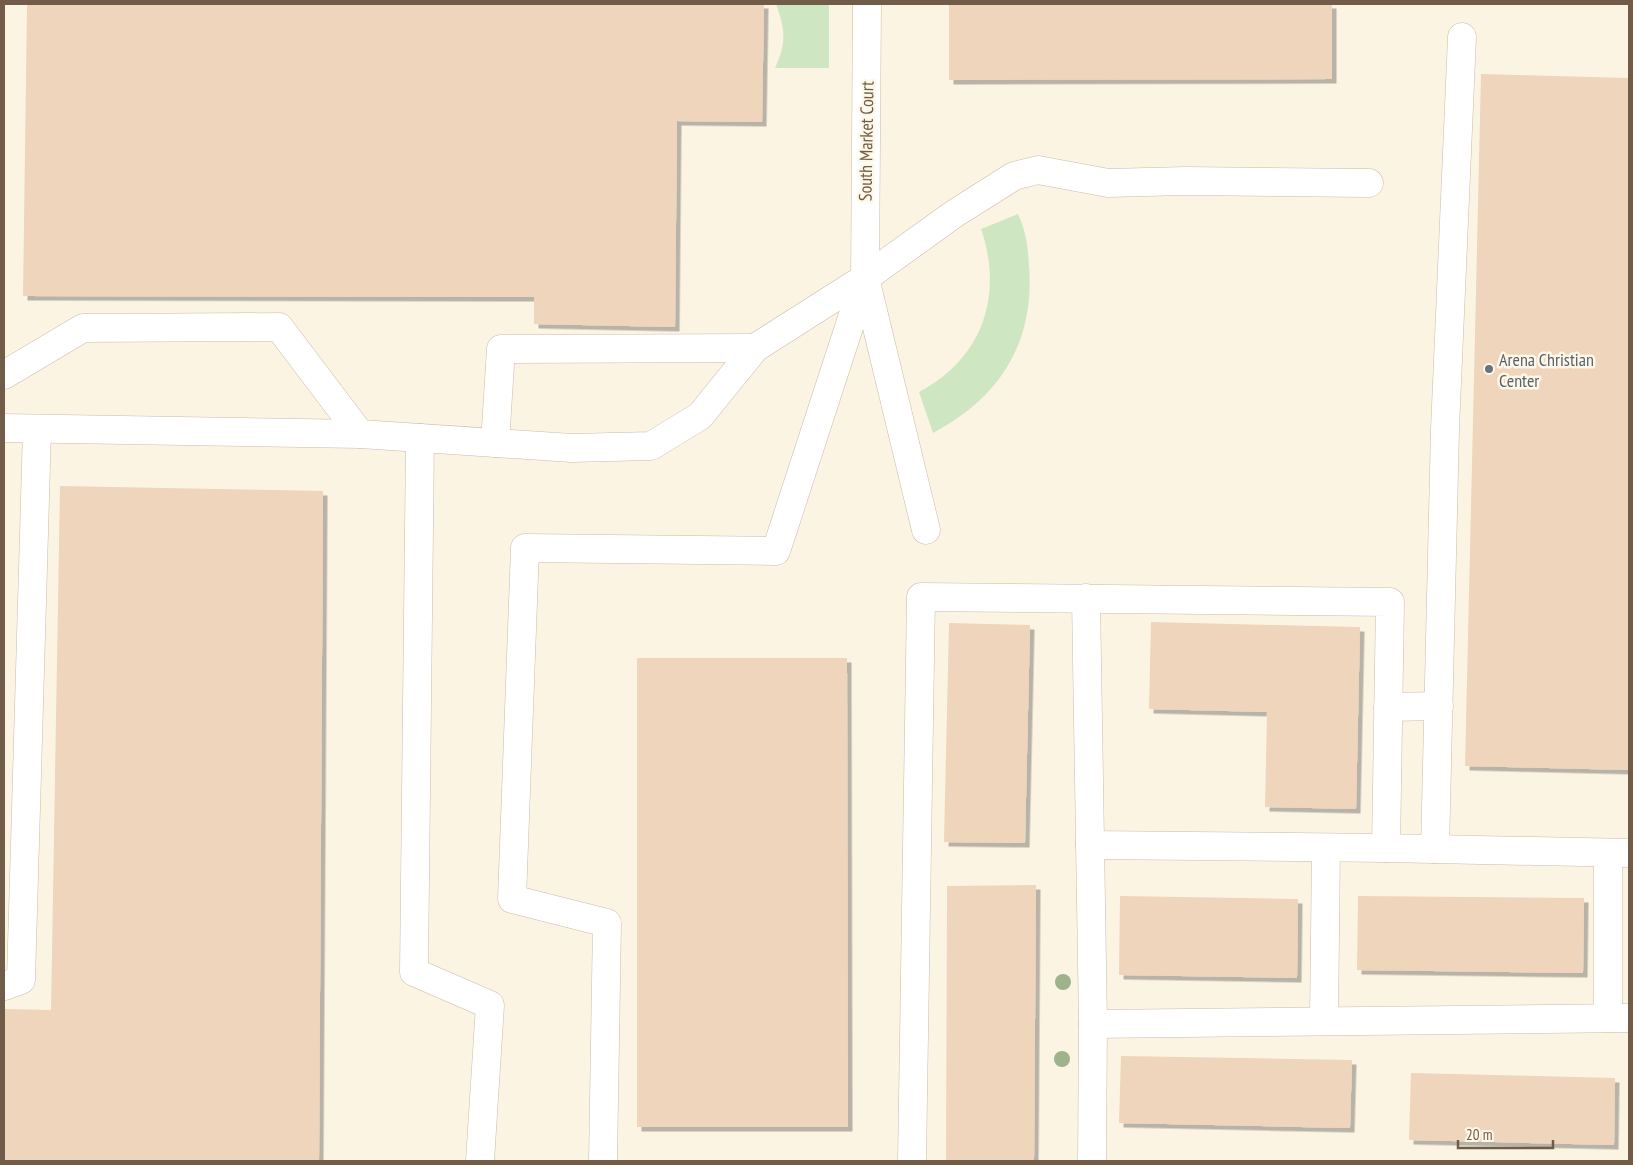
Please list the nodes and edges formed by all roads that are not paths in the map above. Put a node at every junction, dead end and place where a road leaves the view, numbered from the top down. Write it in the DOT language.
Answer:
graph roads {
  1 [pos="867,4"];
  2 [pos="1462,37"];
  3 [pos="1369,183"];
  4 [pos="865,278"];
  5 [pos="755,348"];
  6 [pos="4,375"];
  7 [pos="4,428"];
  8 [pos="37,430"];
  9 [pos="360,434"];
  10 [pos="420,438"];
  11 [pos="495,443"];
  12 [pos="926,530"];
  13 [pos="1086,598"];
  14 [pos="1438,706"];
  15 [pos="1388,707"];
  16 [pos="1090,845"];
  17 [pos="1326,848"];
  18 [pos="1386,848"];
  19 [pos="1435,849"];
  20 [pos="1619,853"];
  21 [pos="4,986"];
  22 [pos="1619,1018"];
  23 [pos="1324,1021"];
  24 [pos="1093,1024"];
  25 [pos="480,1161"];
  26 [pos="602,1161"];
  27 [pos="912,1161"];
  28 [pos="1092,1161"];
  1 -- 4 [label="street, South Market Court"];
  2 -- 14 [label="street"];
  3 -- 4 [label="street"];
  4 -- 5 [label="street"];
  4 -- 12 [label="street"];
  4 -- 26 [label="street"];
  5 -- 11 [label="street"];
  5 -- 11 [label="street"];
  6 -- 9 [label="street"];
  7 -- 8 [label="street"];
  8 -- 9 [label="street"];
  8 -- 21 [label="street"];
  9 -- 10 [label="street"];
  10 -- 11 [label="street"];
  10 -- 25 [label="street"];
  13 -- 15 [label="street"];
  13 -- 16 [label="street"];
  13 -- 27 [label="street"];
  14 -- 15 [label="street"];
  14 -- 19 [label="street"];
  15 -- 18 [label="street"];
  16 -- 17 [label="street"];
  16 -- 24 [label="street"];
  17 -- 18 [label="street"];
  17 -- 23 [label="street"];
  18 -- 19 [label="street"];
  19 -- 20 [label="street"];
  20 -- 22 [label="street"];
  22 -- 23 [label="street"];
  23 -- 24 [label="street"];
  24 -- 28 [label="street"];
}
